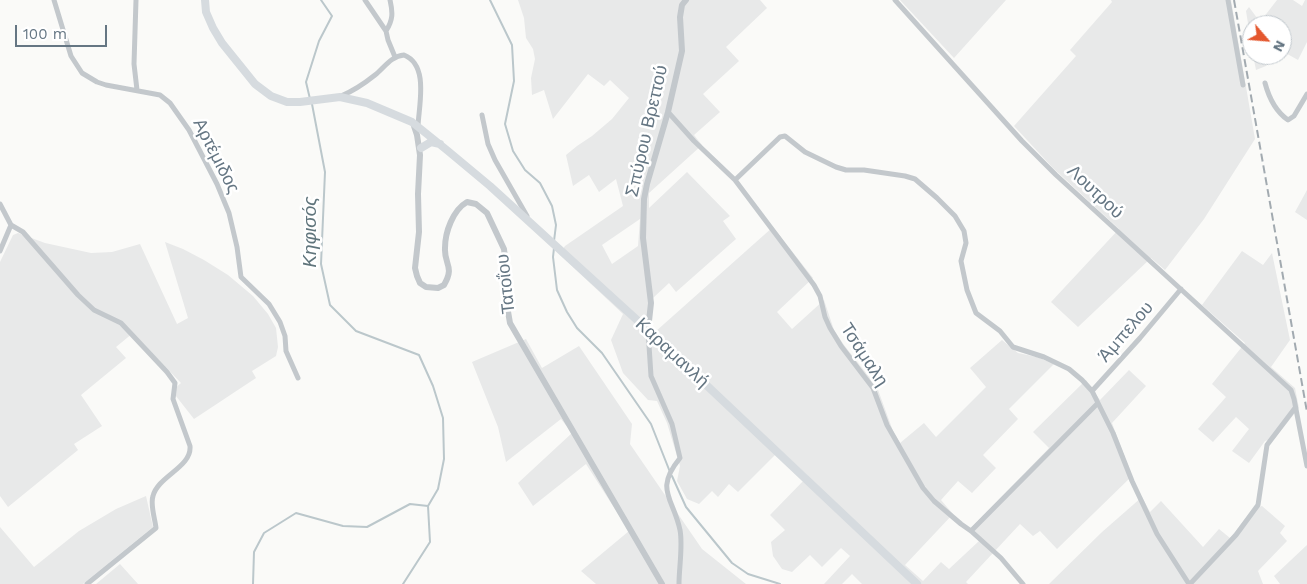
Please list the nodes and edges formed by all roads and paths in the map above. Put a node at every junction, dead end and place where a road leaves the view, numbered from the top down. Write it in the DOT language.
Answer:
graph roads {
  1 [pos="54,0"];
  2 [pos="136,0"];
  3 [pos="205,0"];
  4 [pos="365,0"];
  5 [pos="390,0"];
  6 [pos="686,0"];
  7 [pos="895,0"];
  8 [pos="1228,0"];
  9 [pos="386,31"];
  10 [pos="395,57"];
  11 [pos="1265,83"];
  12 [pos="1244,85"];
  13 [pos="137,90"];
  14 [pos="1307,94"];
  15 [pos="340,97"];
  16 [pos="668,112"];
  17 [pos="482,115"];
  18 [pos="417,125"];
  19 [pos="441,145"];
  20 [pos="422,148"];
  21 [pos="419,161"];
  22 [pos="735,180"];
  23 [pos="0,204"];
  24 [pos="529,221"];
  25 [pos="11,225"];
  26 [pos="0,251"];
  27 [pos="1181,289"];
  28 [pos="648,330"];
  29 [pos="298,378"];
  30 [pos="1092,392"];
  31 [pos="1098,403"];
  32 [pos="1295,408"];
  33 [pos="1307,466"];
  34 [pos="971,531"];
  35 [pos="87,584"];
  36 [pos="662,584"];
  37 [pos="678,584"];
  38 [pos="918,584"];
  39 [pos="1024,584"];
  40 [pos="1189,584"];
  1 -- 13 [label="street, Αρτέμιδος"];
  2 -- 13 [label="street"];
  3 -- 15 [label="main road"];
  4 -- 9 [label="street"];
  5 -- 9 [label="street"];
  6 -- 16 [label="street, Σπύρου Βρεττού"];
  7 -- 27 [label="street, Λουτρού"];
  8 -- 12 [label="street"];
  9 -- 10 [label="street"];
  10 -- 15 [label="street"];
  10 -- 18 [label="street"];
  11 -- 14 [label="street"];
  13 -- 29 [label="street, Αρτέμιδος"];
  15 -- 18 [label="main road"];
  16 -- 22 [label="street, Τσάμαλη"];
  16 -- 28 [label="street, Σπύρου Βρεττού"];
  17 -- 24 [label="street"];
  18 -- 19 [label="main road, Καραμανλή"];
  18 -- 20 [label="street, Τατοΐου"];
  18 -- 21 [label="street, Τατοΐου"];
  19 -- 20 [label="main road"];
  19 -- 24 [label="main road, Καραμανλή"];
  20 -- 21 [label="street, Τατοΐου"];
  21 -- 36 [label="street, Τατοΐου"];
  22 -- 30 [label="street"];
  22 -- 34 [label="street, Τσάμαλη"];
  23 -- 25 [label="street"];
  24 -- 28 [label="main road, Καραμανλή"];
  25 -- 26 [label="street"];
  25 -- 35 [label="street"];
  27 -- 30 [label="street, Άμπελου"];
  27 -- 32 [label="street, Λουτρού"];
  28 -- 37 [label="street"];
  28 -- 38 [label="main road, Καραμανλή"];
  30 -- 31 [label="street"];
  31 -- 34 [label="street"];
  31 -- 40 [label="street"];
  32 -- 33 [label="street"];
  32 -- 40 [label="street"];
  34 -- 39 [label="street, Τσάμαλη"];
}
